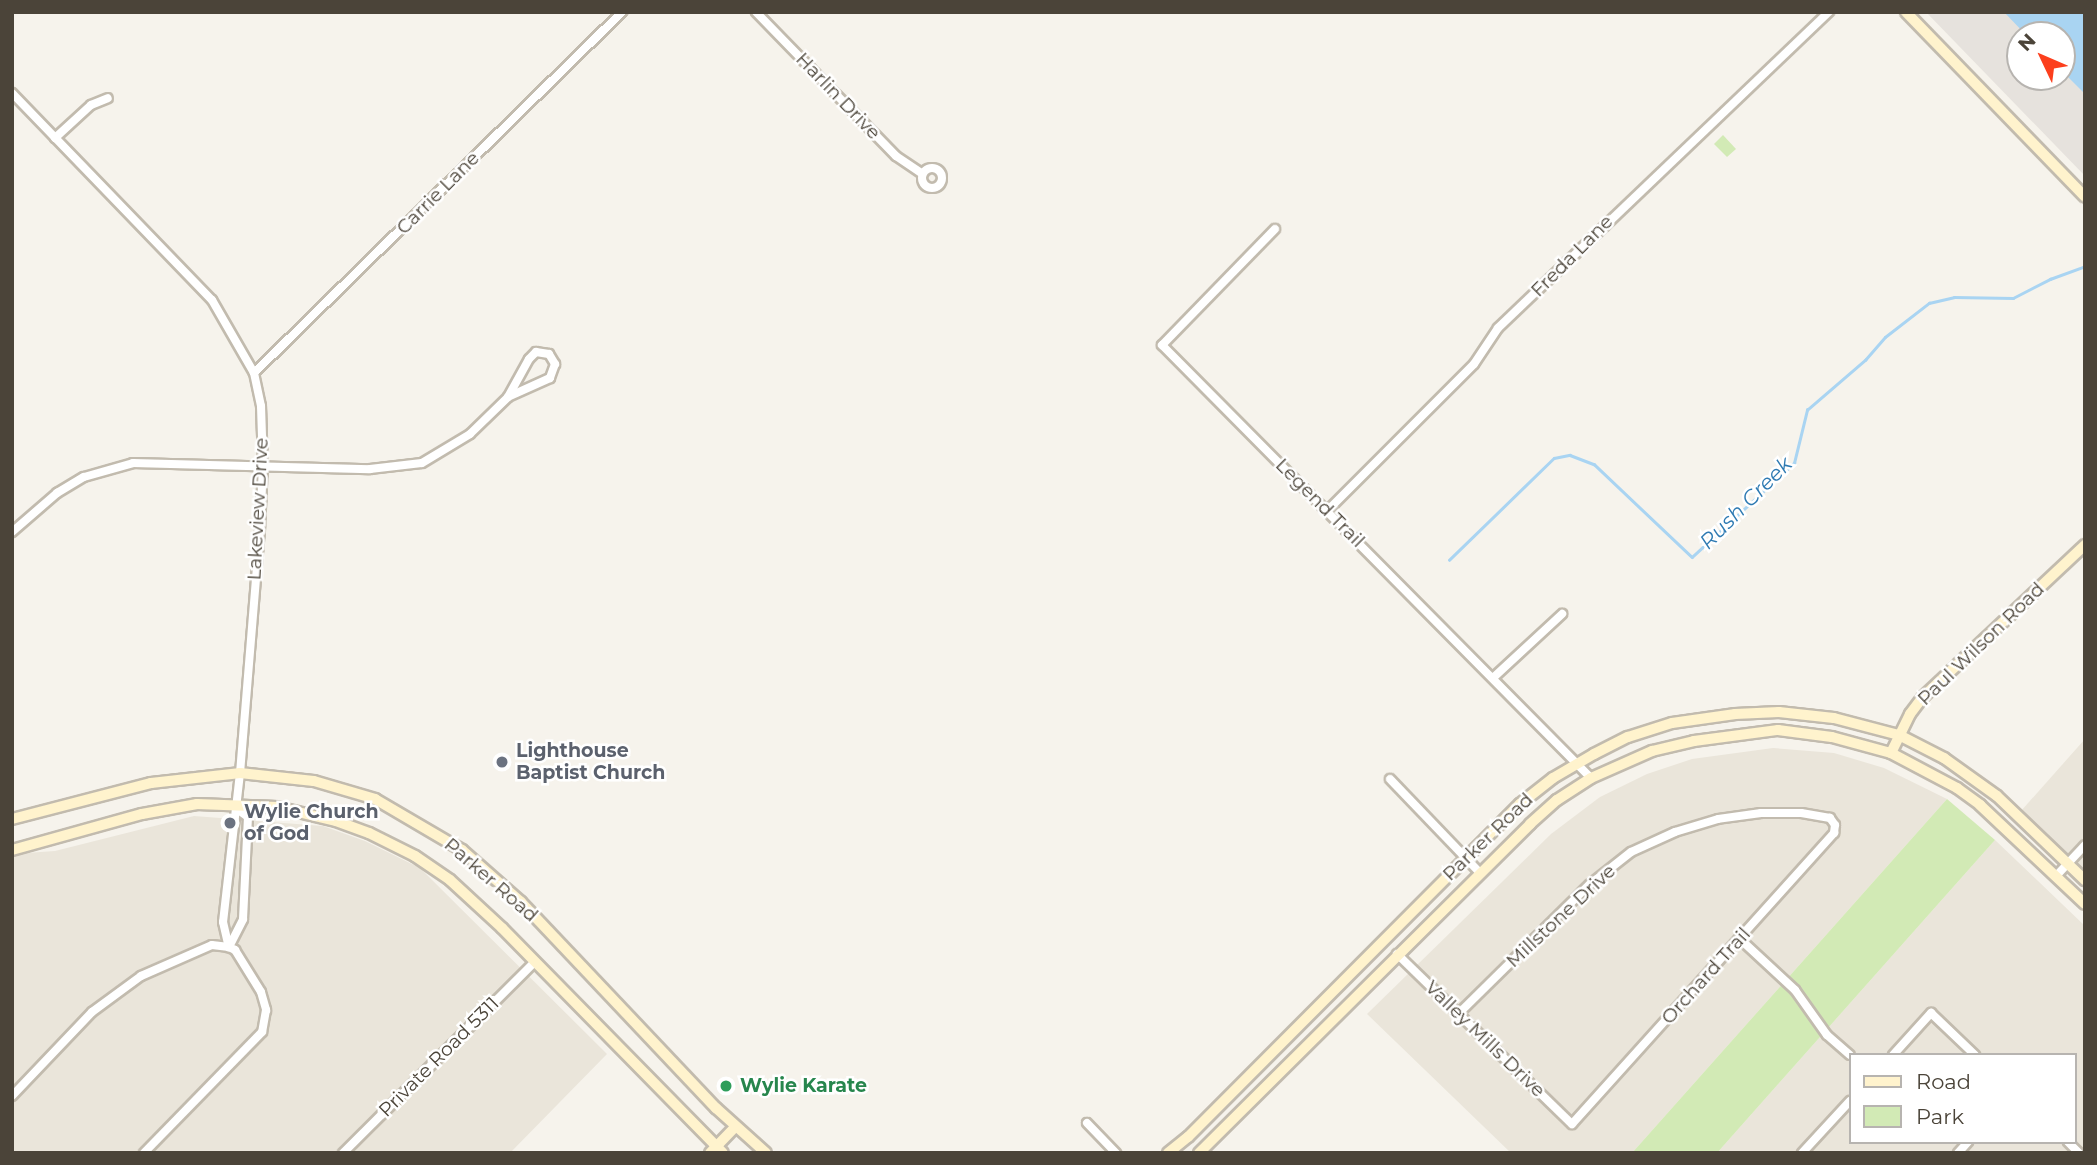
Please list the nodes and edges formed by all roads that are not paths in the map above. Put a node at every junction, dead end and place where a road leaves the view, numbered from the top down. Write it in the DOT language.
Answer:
graph roads {
  1 [pos="622,12"];
  2 [pos="756,12"];
  3 [pos="1829,12"];
  4 [pos="1906,12"];
  5 [pos="12,93"];
  6 [pos="108,98"];
  7 [pos="55,138"];
  8 [pos="923,174"];
  9 [pos="2085,197"];
  10 [pos="1275,229"];
  11 [pos="254,373"];
  12 [pos="508,397"];
  13 [pos="263,465"];
  14 [pos="1328,510"];
  15 [pos="12,532"];
  16 [pos="2085,545"];
  17 [pos="1562,614"];
  18 [pos="1494,677"];
  19 [pos="1899,735"];
  20 [pos="1891,753"];
  21 [pos="1577,763"];
  22 [pos="240,773"];
  23 [pos="1591,778"];
  24 [pos="1390,779"];
  25 [pos="234,807"];
  26 [pos="12,819"];
  27 [pos="1835,825"];
  28 [pos="2085,845"];
  29 [pos="12,850"];
  30 [pos="1465,857"];
  31 [pos="2067,863"];
  32 [pos="1480,873"];
  33 [pos="2056,876"];
  34 [pos="2085,880"];
  35 [pos="2085,904"];
  36 [pos="1740,939"];
  37 [pos="229,947"];
  38 [pos="1397,954"];
  39 [pos="535,962"];
  40 [pos="1458,1014"];
  41 [pos="1848,1053"];
  42 [pos="1895,1053"];
  43 [pos="1973,1053"];
  44 [pos="12,1096"];
  45 [pos="1848,1103"];
  46 [pos="1087,1123"];
  47 [pos="1573,1124"];
  48 [pos="735,1127"];
  49 [pos="716,1151"];
  50 [pos="757,1151"];
  51 [pos="144,1153"];
  52 [pos="343,1153"];
  53 [pos="1116,1153"];
  54 [pos="1168,1153"];
  55 [pos="1199,1153"];
  56 [pos="1802,1153"];
  1 -- 11 [label="street, Carrie Lane"];
  2 -- 8 [label="street, Harlin Drive"];
  3 -- 14 [label="street, Freda Lane"];
  4 -- 9 [label="main road"];
  5 -- 7 [label="street, Lakeview Drive"];
  6 -- 7 [label="street"];
  7 -- 11 [label="street, Lakeview Drive"];
  10 -- 14 [label="street, Legend Trail"];
  11 -- 13 [label="street, Lakeview Drive"];
  12 -- 12 [label="street"];
  12 -- 13 [label="street"];
  13 -- 15 [label="street"];
  13 -- 22 [label="street, Lakeview Drive"];
  14 -- 18 [label="street, Legend Trail"];
  16 -- 19 [label="main road, Paul Wilson Road"];
  17 -- 18 [label="street"];
  18 -- 21 [label="street, Legend Trail"];
  19 -- 20 [label="main road, Paul Wilson Road"];
  19 -- 21 [label="main road, Parker Road"];
  19 -- 31 [label="main road, Parker Road"];
  20 -- 23 [label="main road, Parker Road"];
  20 -- 33 [label="main road, Parker Road"];
  21 -- 23 [label="street, Legend Trail"];
  21 -- 30 [label="main road, Parker Road"];
  22 -- 25 [label="street, Lakeview Drive"];
  22 -- 26 [label="main road, Parker Road"];
  22 -- 48 [label="main road, Parker Road"];
  23 -- 32 [label="main road, Parker Road"];
  24 -- 30 [label="street"];
  25 -- 29 [label="main road, Parker Road"];
  25 -- 37 [label="street, Lakeview Drive"];
  25 -- 37 [label="street"];
  25 -- 39 [label="main road, Parker Road"];
  27 -- 36 [label="street, Orchard Trail"];
  27 -- 40 [label="street, Millstone Drive"];
  28 -- 31 [label="street"];
  30 -- 32 [label="street"];
  30 -- 54 [label="main road, Parker Road"];
  31 -- 33 [label="street"];
  31 -- 34 [label="main road, Parker Road"];
  32 -- 38 [label="main road, Parker Road"];
  33 -- 35 [label="main road, Parker Road"];
  36 -- 41 [label="street"];
  36 -- 47 [label="street, Orchard Trail"];
  37 -- 44 [label="street"];
  37 -- 51 [label="street"];
  38 -- 40 [label="street, Valley Mills Drive"];
  38 -- 55 [label="main road, Parker Road"];
  39 -- 49 [label="main road, Parker Road"];
  39 -- 52 [label="street, Private Road 5311"];
  40 -- 47 [label="street, Valley Mills Drive"];
  42 -- 43 [label="street"];
  45 -- 56 [label="street"];
  46 -- 53 [label="street"];
  48 -- 49 [label="main road"];
  48 -- 50 [label="main road, Parker Road"];
}
